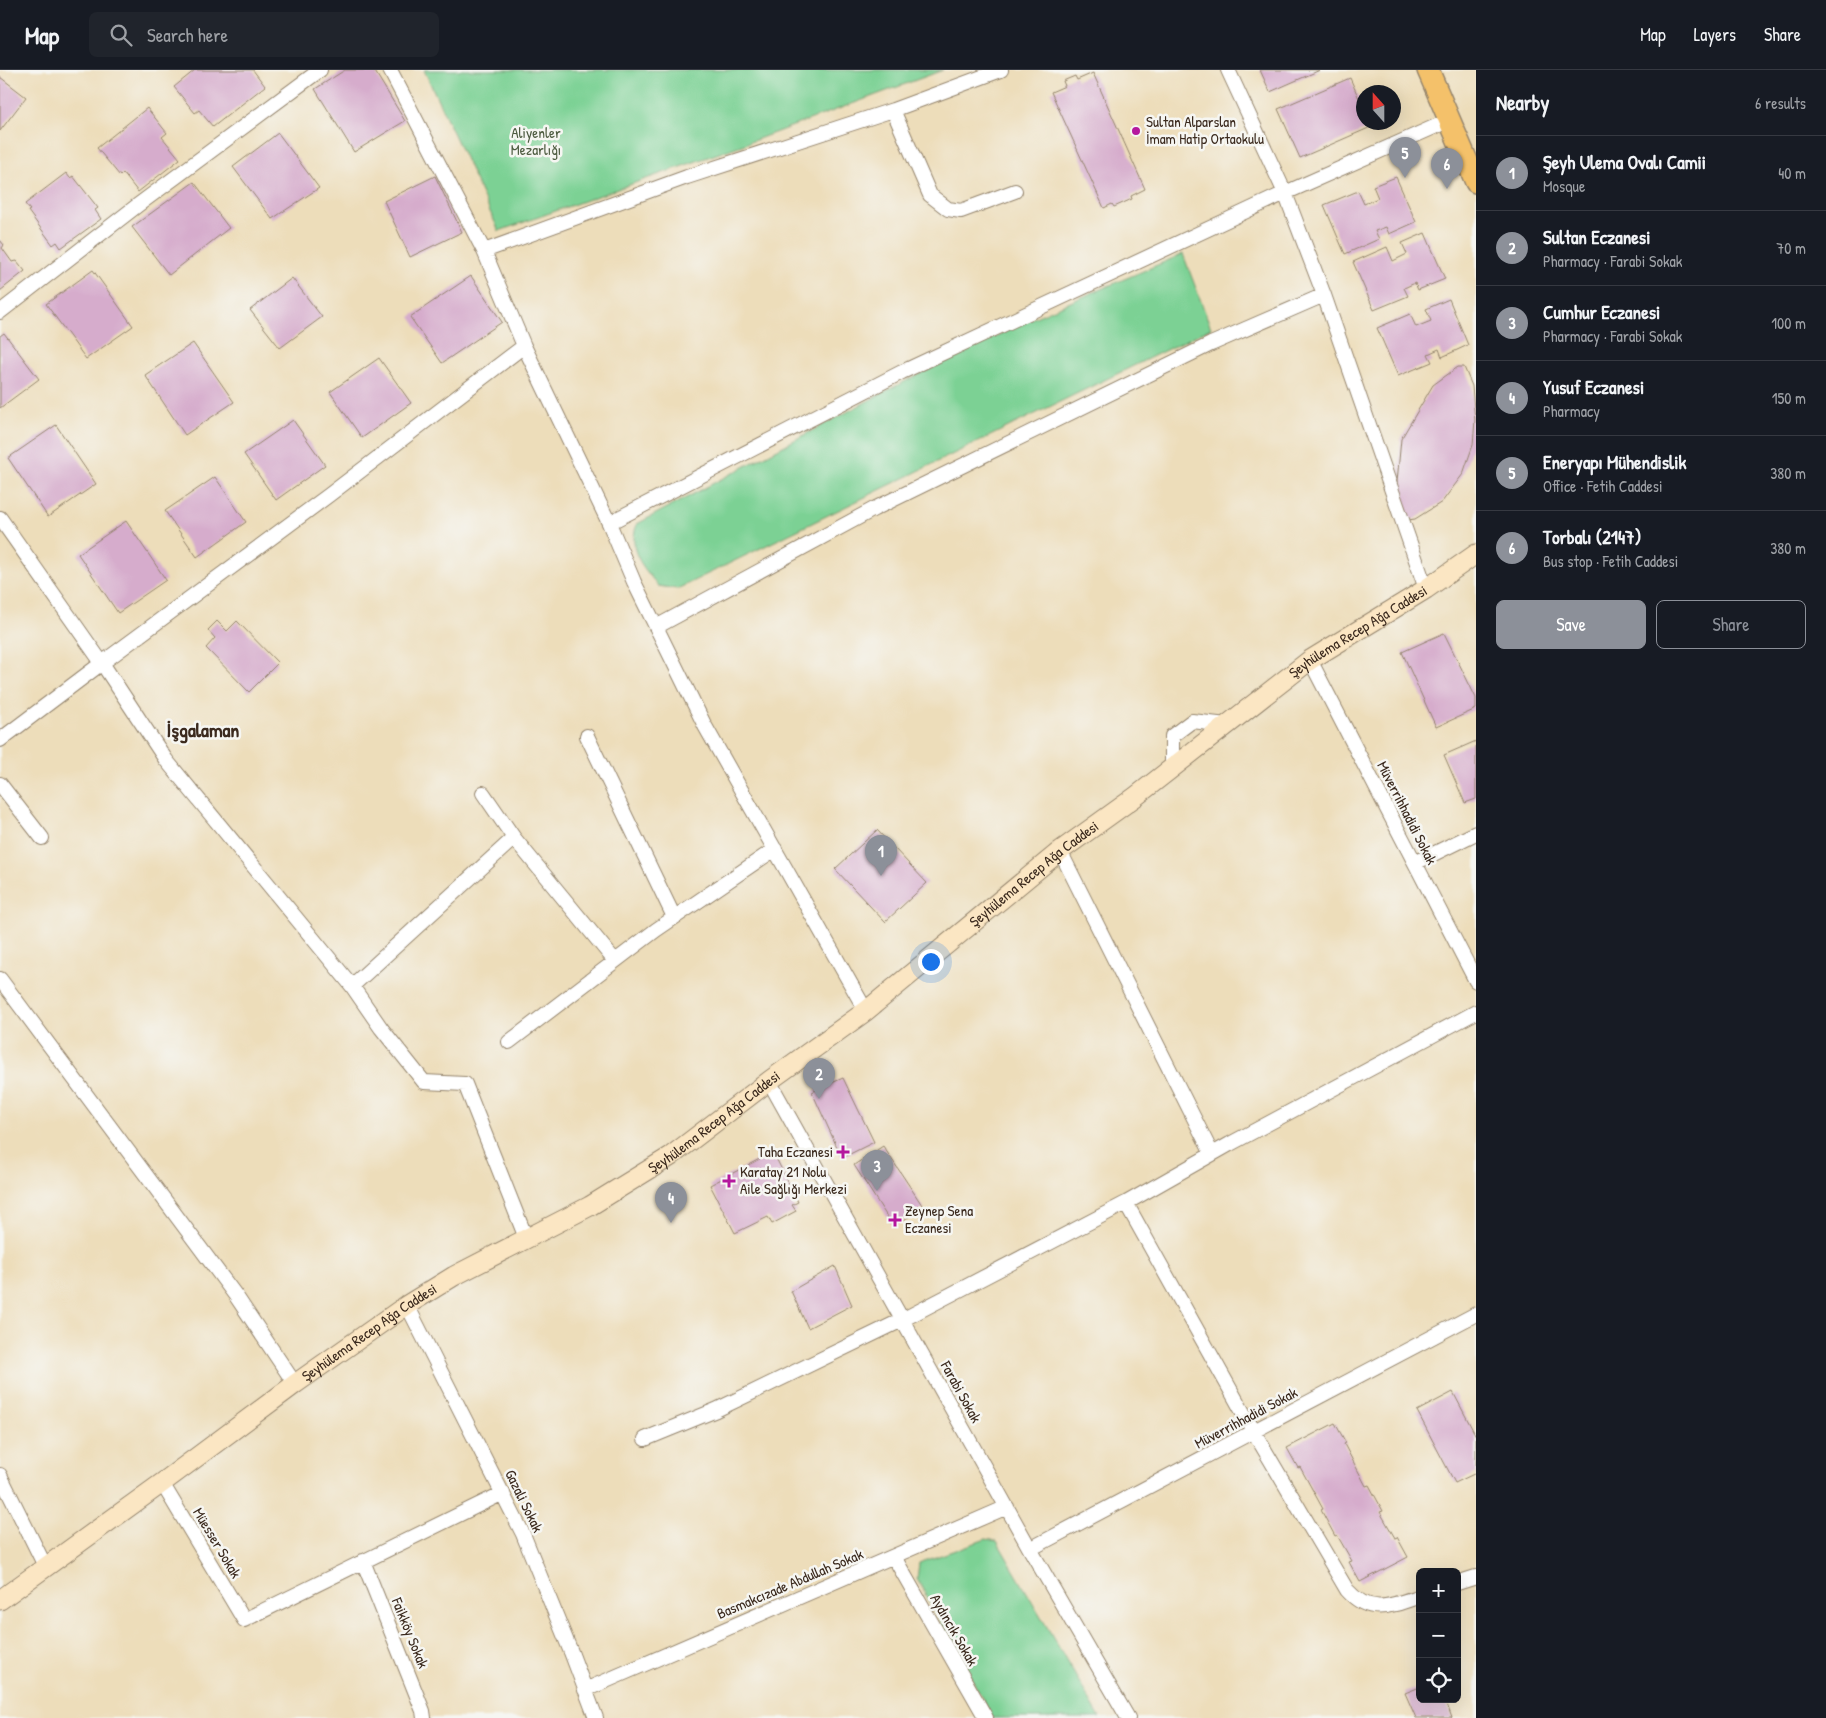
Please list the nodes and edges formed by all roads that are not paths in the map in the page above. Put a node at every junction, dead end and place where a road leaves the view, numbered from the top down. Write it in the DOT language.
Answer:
graph roads {
  1 [pos="320,70"];
  2 [pos="390,70"];
  3 [pos="1001,70"];
  4 [pos="1228,70"];
  5 [pos="1428,70"];
  6 [pos="893,110"];
  7 [pos="1450,120"];
  8 [pos="1476,182"];
  9 [pos="1016,191"];
  10 [pos="1285,193"];
  11 [pos="484,251"];
  12 [pos="1324,295"];
  13 [pos="0,312"];
  14 [pos="524,346"];
  15 [pos="0,518"];
  16 [pos="608,522"];
  17 [pos="1476,554"];
  18 [pos="1426,589"];
  19 [pos="656,626"];
  20 [pos="1310,660"];
  21 [pos="102,663"];
  22 [pos="1227,725"];
  23 [pos="587,736"];
  24 [pos="0,740"];
  25 [pos="1172,768"];
  26 [pos="0,784"];
  27 [pos="483,793"];
  28 [pos="1476,833"];
  29 [pos="42,838"];
  30 [pos="514,838"];
  31 [pos="775,849"];
  32 [pos="1060,851"];
  33 [pos="1415,863"];
  34 [pos="674,917"];
  35 [pos="615,960"];
  36 [pos="0,978"];
  37 [pos="1476,981"];
  38 [pos="352,986"];
  39 [pos="866,1011"];
  40 [pos="1476,1012"];
  41 [pos="509,1042"];
  42 [pos="769,1082"];
  43 [pos="1212,1154"];
  44 [pos="1126,1204"];
  45 [pos="526,1238"];
  46 [pos="408,1305"];
  47 [pos="1476,1314"];
  48 [pos="902,1320"];
  49 [pos="295,1384"];
  50 [pos="1254,1432"];
  51 [pos="645,1438"];
  52 [pos="0,1475"];
  53 [pos="162,1483"];
  54 [pos="503,1493"];
  55 [pos="1007,1507"];
  56 [pos="1030,1549"];
  57 [pos="894,1557"];
  58 [pos="363,1561"];
  59 [pos="45,1566"];
  60 [pos="1476,1577"];
  61 [pos="1461,1582"];
  62 [pos="1416,1597"];
  63 [pos="0,1600"];
  64 [pos="585,1690"];
  65 [pos="420,1716"];
  66 [pos="596,1718"];
  67 [pos="986,1718"];
  68 [pos="1128,1718"];
  1 -- 13 [label="street"];
  2 -- 11 [label="street"];
  3 -- 6 [label="street"];
  4 -- 10 [label="street"];
  5 -- 7 [label="main road"];
  6 -- 9 [label="street"];
  6 -- 11 [label="street"];
  7 -- 8 [label="main road"];
  7 -- 10 [label="street"];
  10 -- 12 [label="street"];
  10 -- 16 [label="street"];
  11 -- 14 [label="street"];
  12 -- 18 [label="street"];
  12 -- 19 [label="street"];
  14 -- 16 [label="street"];
  14 -- 21 [label="street"];
  15 -- 21 [label="street"];
  16 -- 19 [label="street"];
  17 -- 18 [label="street, Şeyhülema Recep Ağa Caddesi"];
  18 -- 20 [label="street, Şeyhülema Recep Ağa Caddesi"];
  19 -- 31 [label="street"];
  20 -- 22 [label="street, Şeyhülema Recep Ağa Caddesi"];
  20 -- 33 [label="street, Müverrihhadidi Sokak"];
  21 -- 24 [label="street"];
  21 -- 38 [label="street"];
  22 -- 25 [label="street, Şeyhülema Recep Ağa Caddesi"];
  22 -- 25 [label="street"];
  23 -- 34 [label="street"];
  25 -- 32 [label="street, Şeyhülema Recep Ağa Caddesi"];
  26 -- 29 [label="street"];
  27 -- 30 [label="street"];
  28 -- 33 [label="street"];
  30 -- 35 [label="street"];
  30 -- 38 [label="street"];
  31 -- 34 [label="street"];
  31 -- 39 [label="street"];
  32 -- 39 [label="street, Şeyhülema Recep Ağa Caddesi"];
  32 -- 43 [label="street"];
  33 -- 37 [label="street, Müverrihhadidi Sokak"];
  34 -- 35 [label="street"];
  35 -- 41 [label="street"];
  36 -- 49 [label="street"];
  38 -- 45 [label="street"];
  39 -- 42 [label="street, Şeyhülema Recep Ağa Caddesi"];
  40 -- 43 [label="street"];
  42 -- 45 [label="street, Şeyhülema Recep Ağa Caddesi"];
  42 -- 48 [label="street, Farabi Sokak"];
  43 -- 44 [label="street"];
  44 -- 48 [label="street"];
  44 -- 50 [label="street"];
  45 -- 46 [label="street, Şeyhülema Recep Ağa Caddesi"];
  46 -- 49 [label="street, Şeyhülema Recep Ağa Caddesi"];
  46 -- 54 [label="street, Gazali Sokak"];
  47 -- 50 [label="street, Müverrihhadidi Sokak"];
  48 -- 51 [label="street"];
  48 -- 55 [label="street, Farabi Sokak"];
  49 -- 53 [label="street, Şeyhülema Recep Ağa Caddesi"];
  50 -- 56 [label="street, Müverrihhadidi Sokak"];
  50 -- 62 [label="street"];
  52 -- 59 [label="street"];
  53 -- 58 [label="street, Müesser Sokak"];
  53 -- 59 [label="street, Şeyhülema Recep Ağa Caddesi"];
  54 -- 58 [label="street"];
  54 -- 64 [label="street, Gazali Sokak"];
  55 -- 56 [label="street, Farabi Sokak"];
  55 -- 57 [label="street, Basmakcızade Abdullah Sokak"];
  56 -- 68 [label="street, Farabi Sokak"];
  57 -- 64 [label="street, Basmakcızade Abdullah Sokak"];
  57 -- 67 [label="street, Aydıncık Sokak"];
  58 -- 65 [label="street, Faikköy Sokak"];
  59 -- 63 [label="street, Şeyhülema Recep Ağa Caddesi"];
  60 -- 61 [label="street"];
  64 -- 66 [label="street, Gazali Sokak"];
}
